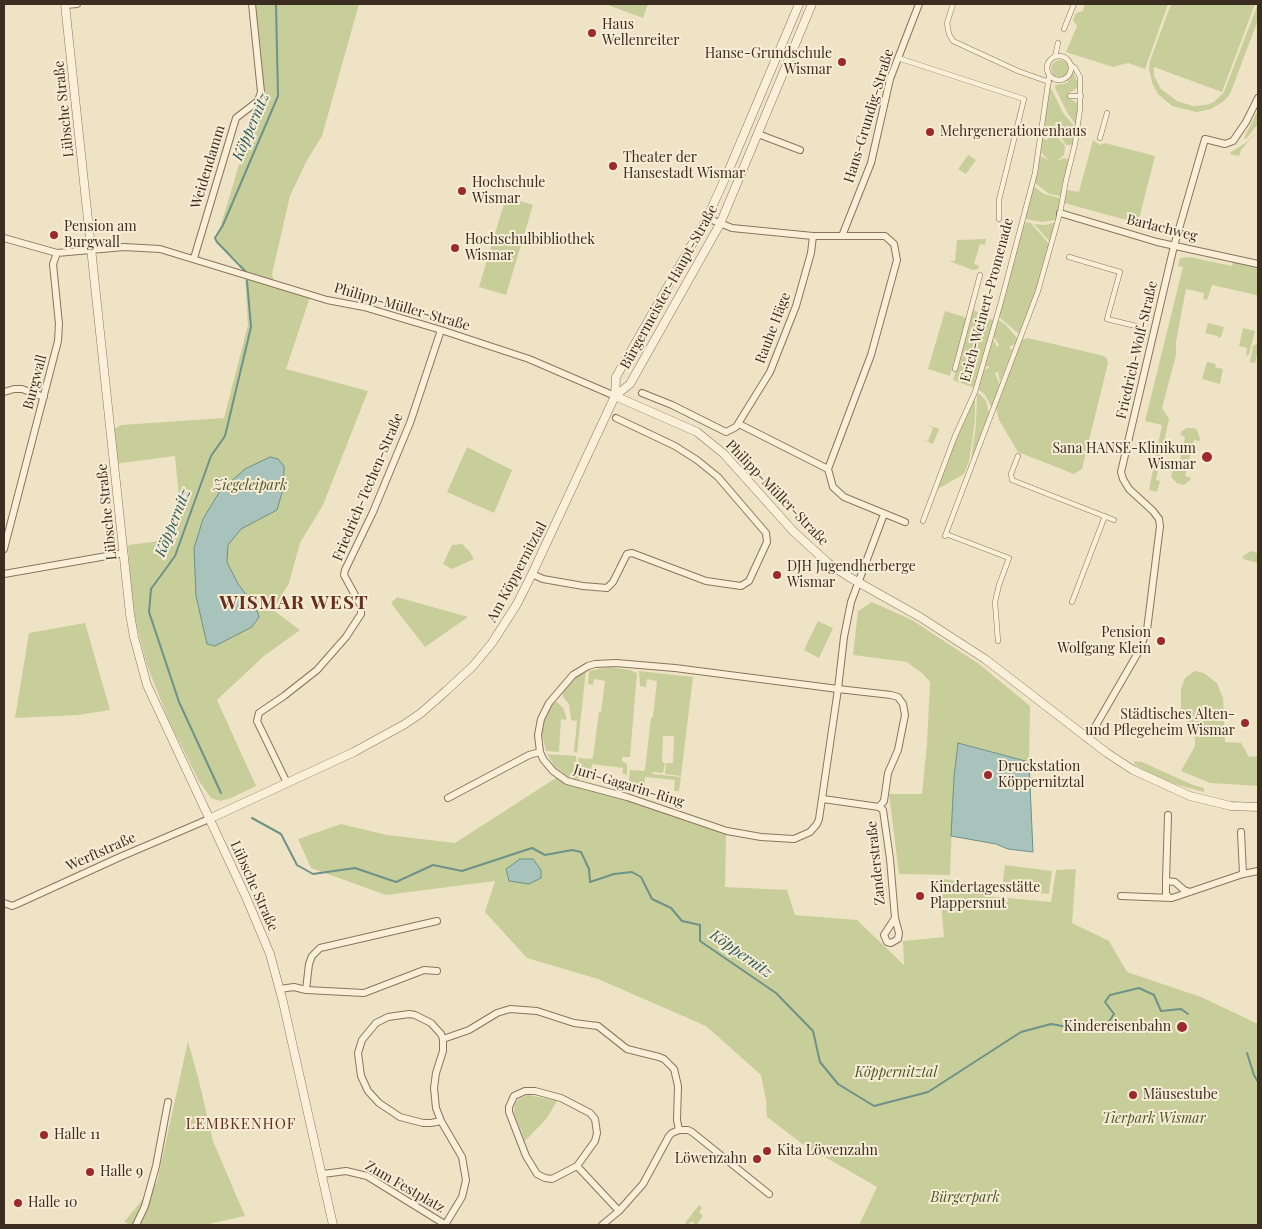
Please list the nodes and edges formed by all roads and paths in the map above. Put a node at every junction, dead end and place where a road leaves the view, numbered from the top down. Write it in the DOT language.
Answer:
graph roads {
  1 [pos="65,4"];
  2 [pos="77,4"];
  3 [pos="252,4"];
  4 [pos="798,4"];
  5 [pos="812,4"];
  6 [pos="920,4"];
  7 [pos="953,4"];
  8 [pos="1074,4"];
  9 [pos="1064,29"];
  10 [pos="1058,43"];
  11 [pos="1055,57"];
  12 [pos="898,58"];
  13 [pos="1071,65"];
  14 [pos="1049,79"];
  15 [pos="1070,96"];
  16 [pos="1080,96"];
  17 [pos="1258,98"];
  18 [pos="1107,113"];
  19 [pos="758,134"];
  20 [pos="1100,138"];
  21 [pos="800,150"];
  22 [pos="1060,213"];
  23 [pos="707,218"];
  24 [pos="999,219"];
  25 [pos="720,224"];
  26 [pos="813,236"];
  27 [pos="842,236"];
  28 [pos="4,238"];
  29 [pos="1174,246"];
  30 [pos="91,251"];
  31 [pos="57,253"];
  32 [pos="1069,257"];
  33 [pos="194,258"];
  34 [pos="1258,264"];
  35 [pos="980,275"];
  36 [pos="1136,326"];
  37 [pos="441,330"];
  38 [pos="955,370"];
  39 [pos="4,392"];
  40 [pos="642,393"];
  41 [pos="44,396"];
  42 [pos="615,396"];
  43 [pos="619,419"];
  44 [pos="740,424"];
  45 [pos="1018,456"];
  46 [pos="828,469"];
  47 [pos="884,514"];
  48 [pos="1105,516"];
  49 [pos="1114,520"];
  50 [pos="923,521"];
  51 [pos="905,522"];
  52 [pos="4,550"];
  53 [pos="124,553"];
  54 [pos="4,574"];
  55 [pos="532,574"];
  56 [pos="859,582"];
  57 [pos="1072,602"];
  58 [pos="998,641"];
  59 [pos="838,689"];
  60 [pos="1088,739"];
  61 [pos="540,752"];
  62 [pos="287,783"];
  63 [pos="448,798"];
  64 [pos="823,799"];
  65 [pos="1258,806"];
  66 [pos="879,807"];
  67 [pos="1168,815"];
  68 [pos="209,819"];
  69 [pos="1241,832"];
  70 [pos="1258,871"];
  71 [pos="1243,874"];
  72 [pos="1166,881"];
  73 [pos="1190,892"];
  74 [pos="1121,896"];
  75 [pos="1170,897"];
  76 [pos="4,903"];
  77 [pos="895,918"];
  78 [pos="437,921"];
  79 [pos="437,971"];
  80 [pos="280,988"];
  81 [pos="306,990"];
  82 [pos="443,1039"];
  83 [pos="168,1102"];
  84 [pos="441,1121"];
  85 [pos="679,1130"];
  86 [pos="577,1166"];
  87 [pos="322,1174"];
  88 [pos="769,1194"];
  89 [pos="619,1211"];
  90 [pos="136,1225"];
  91 [pos="333,1225"];
  92 [pos="445,1225"];
  93 [pos="602,1225"];
  1 -- 2 [label="street"];
  1 -- 30 [label="street, Lübsche Straße"];
  3 -- 33 [label="street, Weidendamm"];
  4 -- 23 [label="street, Bürgermeister-Haupt-Straße"];
  5 -- 19 [label="street, Bürgermeister-Haupt-Straße"];
  6 -- 12 [label="street, Hans-Grundig-Straße"];
  7 -- 14 [label="street"];
  8 -- 9 [label="street"];
  10 -- 11 [label="street, Erich-Weinert-Promenade"];
  11 -- 13 [label="street"];
  11 -- 14 [label="street, Erich-Weinert-Promenade"];
  12 -- 24 [label="street"];
  12 -- 27 [label="street, Hans-Grundig-Straße"];
  13 -- 14 [label="street"];
  13 -- 16 [label="street"];
  14 -- 50 [label="street, Erich-Weinert-Promenade"];
  15 -- 16 [label="street"];
  16 -- 22 [label="street"];
  17 -- 29 [label="street, Friedrich-Wolf-Straße"];
  18 -- 20 [label="street"];
  19 -- 21 [label="street"];
  19 -- 25 [label="street, Bürgermeister-Haupt-Straße"];
  22 -- 29 [label="street, Barlachweg"];
  22 -- 58 [label="street"];
  23 -- 25 [label="street"];
  23 -- 42 [label="street, Bürgermeister-Haupt-Straße"];
  25 -- 26 [label="street"];
  25 -- 42 [label="street, Bürgermeister-Haupt-Straße"];
  26 -- 27 [label="street"];
  26 -- 44 [label="street, Rauhe Häge"];
  27 -- 46 [label="street"];
  28 -- 31 [label="street"];
  29 -- 34 [label="street, Barlachweg"];
  29 -- 60 [label="street, Friedrich-Wolf-Straße"];
  30 -- 31 [label="street"];
  30 -- 33 [label="street, Philipp-Müller-Straße"];
  30 -- 53 [label="street, Lübsche Straße"];
  31 -- 41 [label="street, Burgwall"];
  32 -- 36 [label="street"];
  33 -- 37 [label="street, Philipp-Müller-Straße"];
  35 -- 38 [label="street"];
  37 -- 42 [label="street, Philipp-Müller-Straße"];
  37 -- 62 [label="street, Friedrich-Techen-Straße"];
  39 -- 41 [label="street"];
  40 -- 44 [label="street, Philipp-Müller-Straße"];
  41 -- 52 [label="street, Burgwall"];
  42 -- 55 [label="street, Am Köppernitztal"];
  42 -- 56 [label="street, Philipp-Müller-Straße"];
  43 -- 55 [label="street"];
  44 -- 46 [label="street"];
  45 -- 48 [label="street"];
  46 -- 47 [label="street"];
  47 -- 51 [label="street"];
  47 -- 56 [label="street"];
  48 -- 49 [label="street"];
  48 -- 57 [label="street"];
  53 -- 54 [label="street"];
  53 -- 68 [label="street, Lübsche Straße"];
  55 -- 62 [label="street, Am Köppernitztal"];
  56 -- 59 [label="street, Juri-Gagarin-Ring"];
  56 -- 60 [label="street, Philipp-Müller-Straße"];
  59 -- 61 [label="street"];
  59 -- 64 [label="street, Juri-Gagarin-Ring"];
  59 -- 66 [label="street, Zanderstraße"];
  60 -- 65 [label="street, Philipp-Müller-Straße"];
  61 -- 63 [label="street"];
  61 -- 64 [label="street, Juri-Gagarin-Ring"];
  62 -- 68 [label="street, Am Köppernitztal"];
  64 -- 66 [label="street, Zanderstraße"];
  66 -- 77 [label="street, Zanderstraße"];
  67 -- 72 [label="street"];
  68 -- 76 [label="street, Werftstraße"];
  68 -- 80 [label="street, Lübsche Straße"];
  69 -- 71 [label="street"];
  70 -- 71 [label="street"];
  71 -- 73 [label="street"];
  72 -- 73 [label="street"];
  72 -- 75 [label="street"];
  73 -- 75 [label="street"];
  74 -- 75 [label="street"];
  78 -- 81 [label="street"];
  79 -- 81 [label="street"];
  80 -- 81 [label="street"];
  80 -- 87 [label="street, Lübsche Straße"];
  82 -- 84 [label="street"];
  82 -- 84 [label="street"];
  82 -- 85 [label="street"];
  83 -- 90 [label="street"];
  84 -- 92 [label="street"];
  85 -- 88 [label="street"];
  85 -- 89 [label="street"];
  86 -- 86 [label="street"];
  86 -- 89 [label="street"];
  87 -- 91 [label="street, Lübsche Straße"];
  87 -- 92 [label="street, Zum Festplatz"];
  89 -- 93 [label="street"];
}
